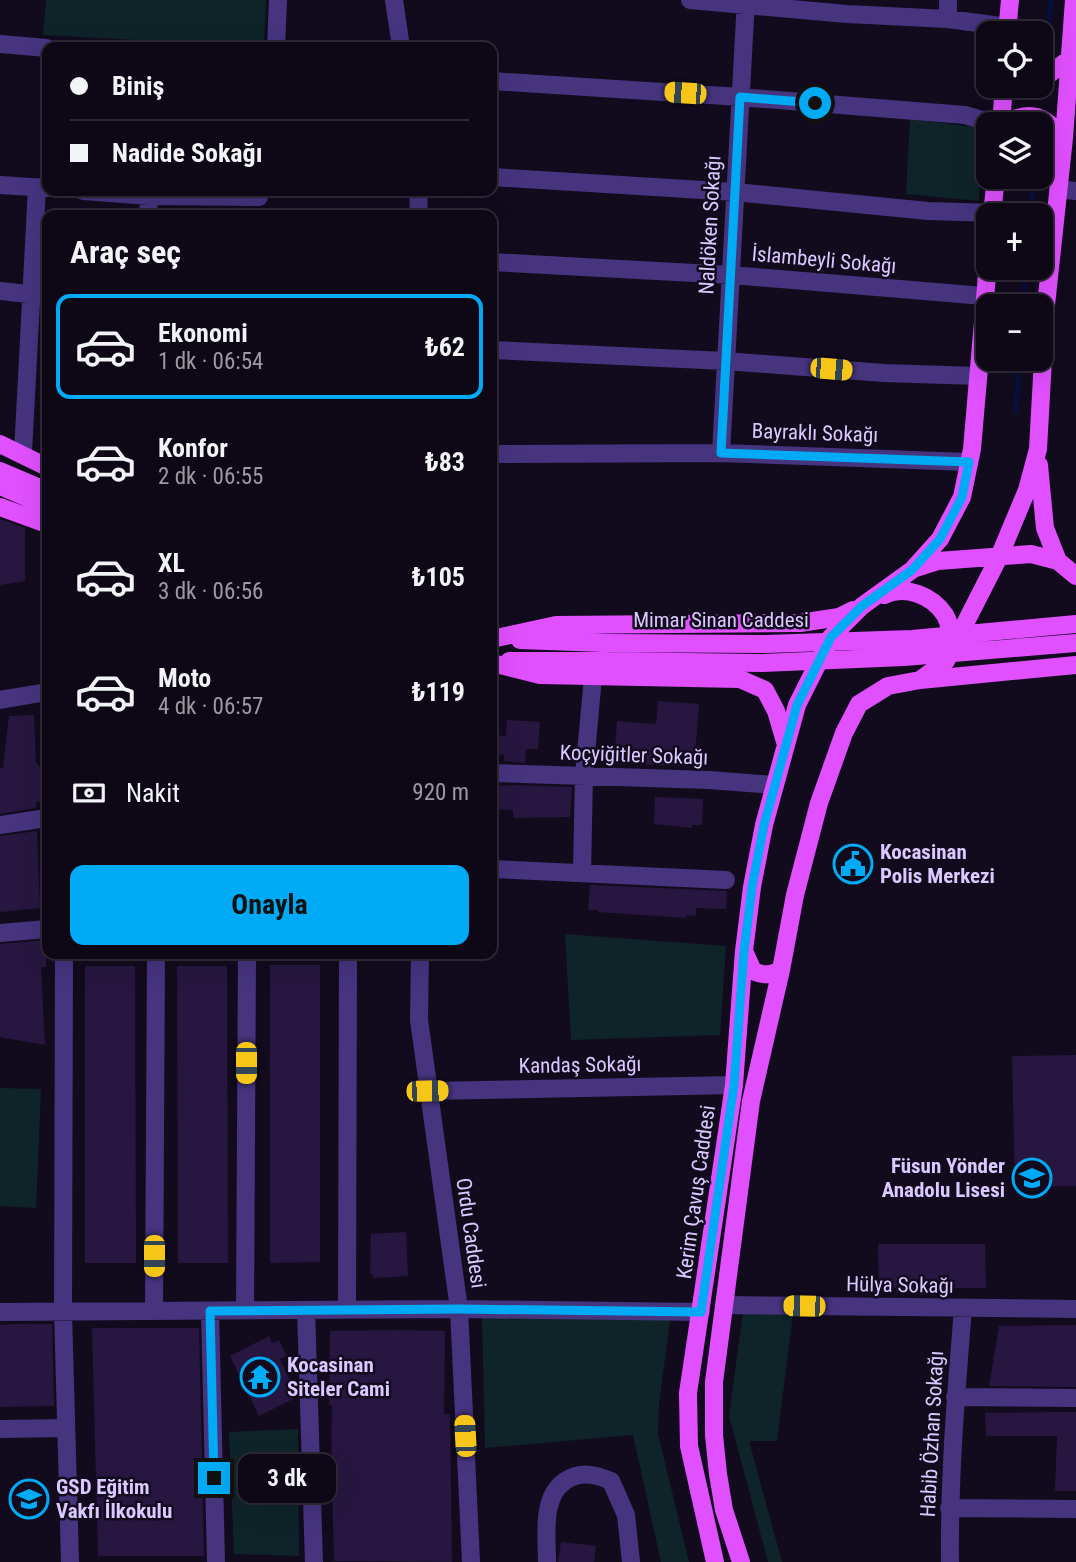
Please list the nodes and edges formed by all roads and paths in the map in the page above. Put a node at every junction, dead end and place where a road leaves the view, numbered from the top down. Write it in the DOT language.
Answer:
graph roads {
  1 [pos="278,0"];
  2 [pos="394,0"];
  3 [pos="690,0"];
  4 [pos="948,0"];
  5 [pos="1010,0"];
  6 [pos="1074,0"];
  7 [pos="746,2"];
  8 [pos="948,19"];
  9 [pos="1009,21"];
  10 [pos="976,25"];
  11 [pos="276,42"];
  12 [pos="400,42"];
  13 [pos="0,44"];
  14 [pos="42,48"];
  15 [pos="1074,59"];
  16 [pos="1053,72"];
  17 [pos="497,81"];
  18 [pos="740,97"];
  19 [pos="976,118"];
  20 [pos="1053,126"];
  21 [pos="1064,138"];
  22 [pos="497,177"];
  23 [pos="0,185"];
  24 [pos="42,188"];
  25 [pos="1067,190"];
  26 [pos="734,191"];
  27 [pos="149,196"];
  28 [pos="259,196"];
  29 [pos="148,210"];
  30 [pos="976,213"];
  31 [pos="497,262"];
  32 [pos="731,275"];
  33 [pos="0,290"];
  34 [pos="976,295"];
  35 [pos="40,296"];
  36 [pos="497,350"];
  37 [pos="725,361"];
  38 [pos="978,371"];
  39 [pos="978,376"];
  40 [pos="0,444"];
  41 [pos="1038,449"];
  42 [pos="23,453"];
  43 [pos="721,453"];
  44 [pos="497,454"];
  45 [pos="969,462"];
  46 [pos="42,464"];
  47 [pos="0,471"];
  48 [pos="0,486"];
  49 [pos="42,489"];
  50 [pos="42,504"];
  51 [pos="0,507"];
  52 [pos="42,522"];
  53 [pos="999,557"];
  54 [pos="1058,561"];
  55 [pos="912,570"];
  56 [pos="1076,576"];
  57 [pos="862,606"];
  58 [pos="1076,624"];
  59 [pos="497,638"];
  60 [pos="497,640"];
  61 [pos="1076,643"];
  62 [pos="951,650"];
  63 [pos="604,652"];
  64 [pos="497,662"];
  65 [pos="497,663"];
  66 [pos="1076,665"];
  67 [pos="593,677"];
  68 [pos="920,680"];
  69 [pos="42,693"];
  70 [pos="0,700"];
  71 [pos="786,745"];
  72 [pos="497,773"];
  73 [pos="584,775"];
  74 [pos="775,785"];
  75 [pos="42,819"];
  76 [pos="0,825"];
  77 [pos="497,869"];
  78 [pos="582,872"];
  79 [pos="726,880"];
  80 [pos="42,929"];
  81 [pos="0,933"];
  82 [pos="744,951"];
  83 [pos="64,959"];
  84 [pos="156,959"];
  85 [pos="247,959"];
  86 [pos="348,959"];
  87 [pos="421,959"];
  88 [pos="781,970"];
  89 [pos="734,1085"];
  90 [pos="427,1091"];
  91 [pos="724,1305"];
  92 [pos="348,1309"];
  93 [pos="459,1309"];
  94 [pos="964,1309"];
  95 [pos="1076,1309"];
  96 [pos="245,1310"];
  97 [pos="306,1310"];
  98 [pos="63,1311"];
  99 [pos="154,1311"];
  100 [pos="210,1311"];
  101 [pos="0,1312"];
  102 [pos="701,1312"];
  103 [pos="955,1397"];
  104 [pos="1076,1398"];
  105 [pos="66,1428"];
  106 [pos="0,1429"];
  107 [pos="949,1508"];
  108 [pos="1076,1509"];
  109 [pos="70,1562"];
  110 [pos="216,1562"];
  111 [pos="314,1562"];
  112 [pos="471,1562"];
  113 [pos="547,1562"];
  114 [pos="631,1562"];
  115 [pos="715,1562"];
  116 [pos="741,1562"];
  117 [pos="950,1562"];
  1 -- 11 [label="street"];
  2 -- 12 [label="street"];
  3 -- 7 [label="street"];
  4 -- 8 [label="street"];
  5 -- 9 [label="main road"];
  6 -- 15 [label="main road, Kerim Çavuş Caddesi"];
  7 -- 8 [label="street"];
  7 -- 18 [label="street, Naldöken Sokağı"];
  8 -- 10 [label="street"];
  13 -- 14 [label="street"];
  15 -- 16 [label="main road"];
  15 -- 21 [label="main road, Kerim Çavuş Caddesi"];
  17 -- 18 [label="street"];
  18 -- 19 [label="street"];
  18 -- 26 [label="street, Naldöken Sokağı"];
  20 -- 21 [label="main road"];
  21 -- 25 [label="main road, Kerim Çavuş Caddesi"];
  22 -- 26 [label="street"];
  23 -- 24 [label="street"];
  24 -- 35 [label="street"];
  25 -- 41 [label="main road, Kerim Çavuş Caddesi"];
  26 -- 30 [label="street"];
  26 -- 32 [label="street, Naldöken Sokağı"];
  27 -- 28 [label="street"];
  27 -- 29 [label="street"];
  31 -- 32 [label="street, İslambeyli Sokağı"];
  32 -- 34 [label="street, İslambeyli Sokağı"];
  32 -- 37 [label="street, Naldöken Sokağı"];
  33 -- 35 [label="street"];
  35 -- 42 [label="street"];
  36 -- 37 [label="street"];
  37 -- 39 [label="street"];
  37 -- 43 [label="street, Naldöken Sokağı"];
  38 -- 39 [label="main road"];
  39 -- 45 [label="main road"];
  40 -- 42 [label="main road"];
  41 -- 53 [label="main road, Kerim Çavuş Caddesi"];
  41 -- 54 [label="main road"];
  42 -- 46 [label="main road"];
  43 -- 44 [label="street, Bayraklı Sokağı"];
  43 -- 45 [label="street, Bayraklı Sokağı"];
  45 -- 55 [label="main road"];
  47 -- 49 [label="main road"];
  48 -- 50 [label="main road"];
  51 -- 52 [label="main road"];
  53 -- 54 [label="main road"];
  53 -- 55 [label="main road"];
  53 -- 62 [label="main road, Kerim Çavuş Caddesi"];
  54 -- 56 [label="main road"];
  55 -- 57 [label="main road"];
  57 -- 59 [label="main road"];
  57 -- 62 [label="main road"];
  57 -- 71 [label="main road, Kerim Çavuş Caddesi"];
  58 -- 63 [label="main road, Mimar Sinan Caddesi, bridge"];
  60 -- 63 [label="main road, Mimar Sinan Caddesi"];
  61 -- 63 [label="main road, Mimar Sinan Caddesi, bridge"];
  62 -- 68 [label="main road, Kerim Çavuş Caddesi"];
  63 -- 64 [label="main road, Mimar Sinan Caddesi"];
  65 -- 67 [label="main road"];
  66 -- 68 [label="main road"];
  67 -- 71 [label="main road"];
  67 -- 73 [label="street"];
  68 -- 88 [label="main road, Kerim Çavuş Caddesi"];
  69 -- 70 [label="street"];
  71 -- 74 [label="main road, Kerim Çavuş Caddesi"];
  72 -- 73 [label="street, Koçyiğitler Sokağı"];
  73 -- 74 [label="street, Koçyiğitler Sokağı"];
  73 -- 78 [label="street"];
  74 -- 82 [label="main road, Kerim Çavuş Caddesi"];
  75 -- 76 [label="street"];
  77 -- 78 [label="street"];
  78 -- 79 [label="street"];
  80 -- 81 [label="street"];
  82 -- 88 [label="main road"];
  82 -- 89 [label="main road, Kerim Çavuş Caddesi"];
  83 -- 98 [label="street"];
  84 -- 99 [label="street"];
  85 -- 96 [label="street"];
  86 -- 92 [label="street"];
  87 -- 90 [label="street, Ordu Caddesi"];
  88 -- 91 [label="main road, Kerim Çavuş Caddesi"];
  89 -- 90 [label="street, Kandaş Sokağı"];
  89 -- 102 [label="main road, Kerim Çavuş Caddesi"];
  90 -- 93 [label="street, Ordu Caddesi"];
  91 -- 94 [label="street, Hülya Sokağı"];
  91 -- 116 [label="main road, Kerim Çavuş Caddesi"];
  92 -- 93 [label="street"];
  92 -- 97 [label="street"];
  93 -- 102 [label="street"];
  93 -- 112 [label="street, Ordu Caddesi"];
  94 -- 95 [label="street, Hülya Sokağı"];
  94 -- 103 [label="street, Habib Özhan Sokağı"];
  96 -- 97 [label="street"];
  96 -- 100 [label="street"];
  97 -- 111 [label="street"];
  98 -- 99 [label="street"];
  98 -- 101 [label="street"];
  98 -- 105 [label="street"];
  99 -- 100 [label="street"];
  100 -- 110 [label="street"];
  102 -- 115 [label="main road, Kerim Çavuş Caddesi"];
  103 -- 104 [label="street"];
  103 -- 107 [label="street, Habib Özhan Sokağı"];
  105 -- 106 [label="street"];
  105 -- 109 [label="street"];
  107 -- 108 [label="street"];
  107 -- 117 [label="street, Habib Özhan Sokağı"];
  113 -- 114 [label="street"];
}
